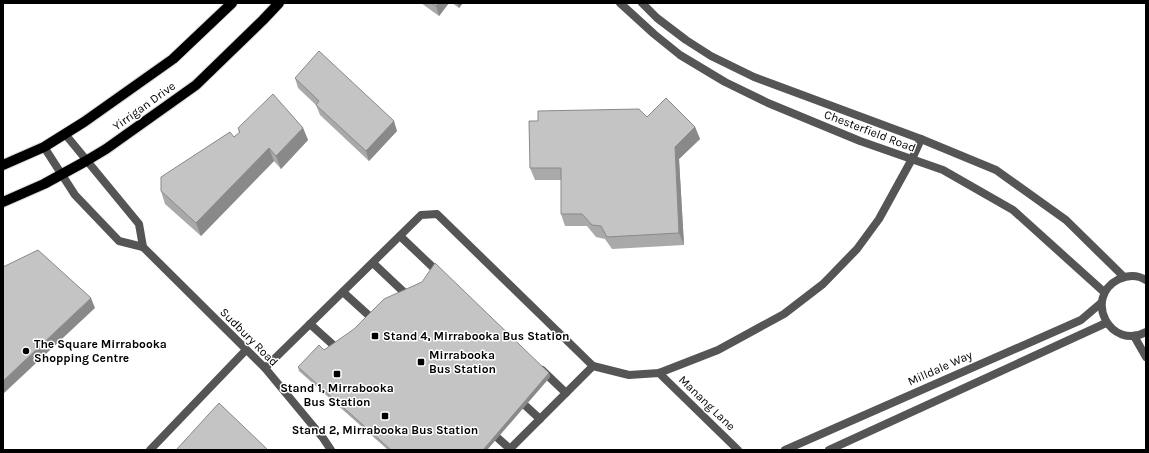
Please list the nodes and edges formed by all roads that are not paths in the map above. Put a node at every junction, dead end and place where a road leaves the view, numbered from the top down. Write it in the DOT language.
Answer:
graph roads {
  1 [pos="232,3"];
  2 [pos="279,3"];
  3 [pos="620,3"];
  4 [pos="642,3"];
  5 [pos="65,134"];
  6 [pos="921,139"];
  7 [pos="44,147"];
  8 [pos="912,159"];
  9 [pos="86,161"];
  10 [pos="3,165"];
  11 [pos="62,175"];
  12 [pos="3,202"];
  13 [pos="400,236"];
  14 [pos="143,247"];
  15 [pos="373,263"];
  16 [pos="1124,277"];
  17 [pos="446,279"];
  18 [pos="1146,280"];
  19 [pos="343,292"];
  20 [pos="1104,292"];
  21 [pos="413,301"];
  22 [pos="1102,303"];
  23 [pos="1106,323"];
  24 [pos="310,324"];
  25 [pos="384,330"];
  26 [pos="1146,332"];
  27 [pos="1134,336"];
  28 [pos="246,350"];
  29 [pos="345,355"];
  30 [pos="1146,357"];
  31 [pos="538,365"];
  32 [pos="593,366"];
  33 [pos="265,368"];
  34 [pos="659,373"];
  35 [pos="512,393"];
  36 [pos="566,393"];
  37 [pos="540,419"];
  38 [pos="482,423"];
  39 [pos="150,450"];
  40 [pos="331,450"];
  41 [pos="510,450"];
  42 [pos="738,450"];
  43 [pos="785,450"];
  44 [pos="829,450"];
  1 -- 5 [label="main road, Yirrigan Drive"];
  2 -- 9 [label="main road, Yirrigan Drive"];
  3 -- 8 [label="street, Chesterfield Road"];
  4 -- 6 [label="street, Chesterfield Road"];
  5 -- 7 [label="main road, Yirrigan Drive"];
  5 -- 9 [label="street"];
  6 -- 8 [label="street"];
  6 -- 16 [label="street, Chesterfield Road"];
  7 -- 10 [label="main road, Yirrigan Drive"];
  7 -- 11 [label="street"];
  8 -- 20 [label="street, Chesterfield Road"];
  8 -- 34 [label="street"];
  9 -- 11 [label="main road, Yirrigan Drive"];
  9 -- 14 [label="street"];
  11 -- 12 [label="main road, Yirrigan Drive"];
  11 -- 14 [label="street"];
  13 -- 15 [label="street"];
  13 -- 17 [label="street"];
  13 -- 32 [label="street"];
  14 -- 28 [label="street, Sudbury Road"];
  15 -- 19 [label="street"];
  15 -- 21 [label="street"];
  16 -- 18 [label="street"];
  16 -- 20 [label="street"];
  19 -- 24 [label="street"];
  19 -- 25 [label="street"];
  20 -- 22 [label="street"];
  22 -- 23 [label="street"];
  22 -- 43 [label="street, Milldale Way"];
  23 -- 27 [label="street"];
  23 -- 44 [label="street"];
  24 -- 29 [label="street"];
  24 -- 33 [label="street"];
  26 -- 27 [label="street"];
  27 -- 30 [label="street"];
  28 -- 33 [label="street, Sudbury Road"];
  28 -- 39 [label="street"];
  31 -- 36 [label="street"];
  32 -- 34 [label="street"];
  32 -- 36 [label="street"];
  33 -- 40 [label="street, Sudbury Road"];
  34 -- 42 [label="street, Manang Lane"];
  35 -- 37 [label="street"];
  36 -- 37 [label="street"];
  37 -- 41 [label="street"];
  38 -- 41 [label="street"];
}
